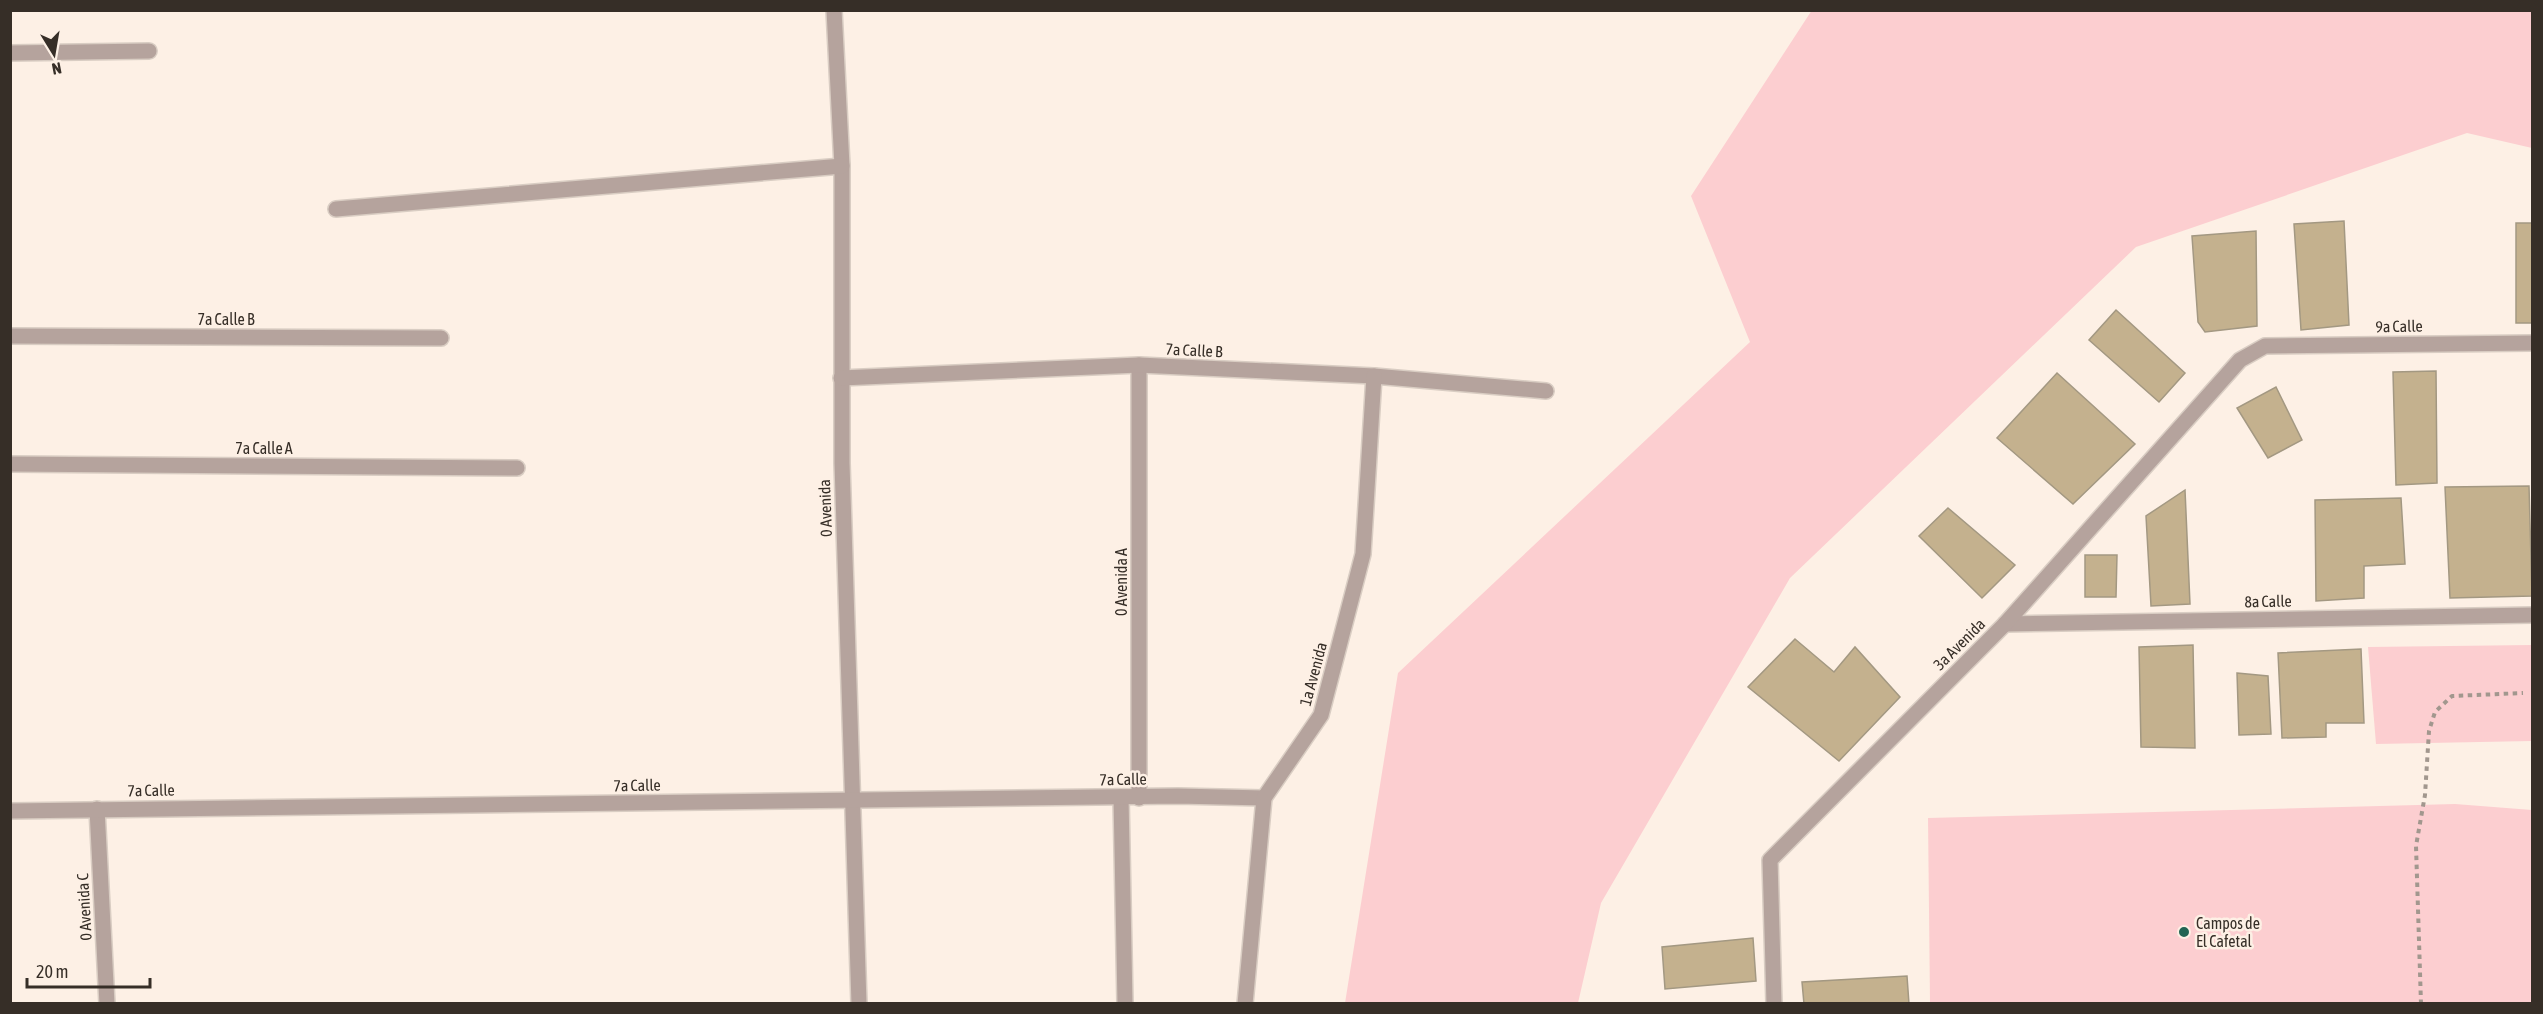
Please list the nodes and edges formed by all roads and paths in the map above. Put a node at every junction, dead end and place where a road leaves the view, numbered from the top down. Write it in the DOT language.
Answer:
graph roads {
  1 [pos="834,10"];
  2 [pos="149,51"];
  3 [pos="10,53"];
  4 [pos="842,166"];
  5 [pos="336,209"];
  6 [pos="10,336"];
  7 [pos="441,338"];
  8 [pos="2532,343"];
  9 [pos="2265,346"];
  10 [pos="1139,365"];
  11 [pos="1374,376"];
  12 [pos="841,378"];
  13 [pos="1546,391"];
  14 [pos="10,464"];
  15 [pos="517,468"];
  16 [pos="2532,615"];
  17 [pos="2005,624"];
  18 [pos="2523,693"];
  19 [pos="1121,798"];
  20 [pos="1139,798"];
  21 [pos="1264,798"];
  22 [pos="853,800"];
  23 [pos="97,809"];
  24 [pos="10,812"];
  25 [pos="107,1004"];
  26 [pos="859,1004"];
  27 [pos="1125,1004"];
  28 [pos="1245,1004"];
  29 [pos="1774,1004"];
  30 [pos="2421,1004"];
  1 -- 4 [label="street, 0 Avenida"];
  2 -- 3 [label="street"];
  4 -- 5 [label="street"];
  4 -- 12 [label="street, 0 Avenida"];
  6 -- 7 [label="street, 7a Calle B"];
  8 -- 9 [label="street, 9a Calle"];
  9 -- 17 [label="street, 3a Avenida"];
  10 -- 11 [label="street, 7a Calle B"];
  10 -- 12 [label="street, 7a Calle B"];
  10 -- 20 [label="street, 0 Avenida A"];
  11 -- 13 [label="street, 7a Calle B"];
  11 -- 21 [label="street, 1a Avenida"];
  12 -- 22 [label="street, 0 Avenida"];
  14 -- 15 [label="street, 7a Calle A"];
  16 -- 17 [label="street, 8a Calle"];
  17 -- 29 [label="street, 3a Avenida"];
  18 -- 30 [label="path"];
  19 -- 20 [label="street, 7a Calle"];
  19 -- 22 [label="street, 7a Calle"];
  19 -- 27 [label="street"];
  20 -- 21 [label="street, 7a Calle"];
  21 -- 28 [label="street, 1a Avenida"];
  22 -- 23 [label="street, 7a Calle"];
  22 -- 26 [label="street, 0 Avenida"];
  23 -- 24 [label="street, 7a Calle"];
  23 -- 25 [label="street, 0 Avenida C"];
}
